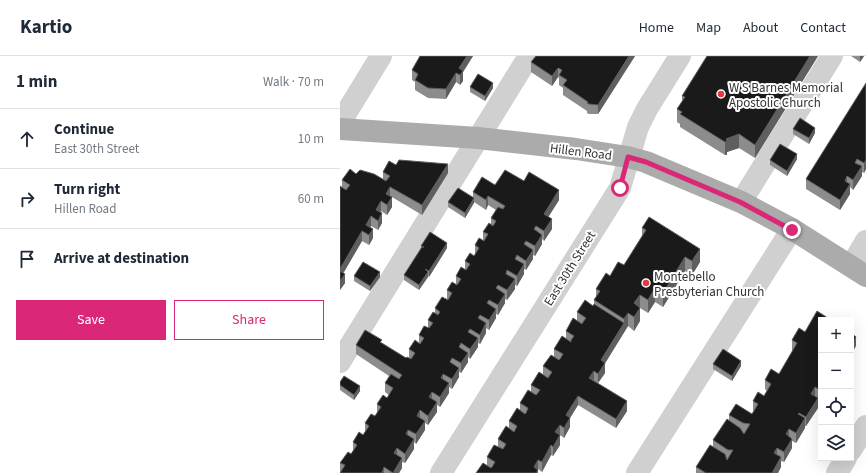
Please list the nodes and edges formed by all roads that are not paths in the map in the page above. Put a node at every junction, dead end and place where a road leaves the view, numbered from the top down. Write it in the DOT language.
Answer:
graph roads {
  1 [pos="381,56"];
  2 [pos="529,56"];
  3 [pos="680,56"];
  4 [pos="832,56"];
  5 [pos="340,123"];
  6 [pos="340,129"];
  7 [pos="478,138"];
  8 [pos="628,157"];
  9 [pos="740,202"];
  10 [pos="792,230"];
  11 [pos="866,241"];
  12 [pos="858,271"];
  13 [pos="340,362"];
  14 [pos="866,426"];
  15 [pos="854,445"];
  16 [pos="844,461"];
  17 [pos="441,473"];
  18 [pos="637,473"];
  19 [pos="837,473"];
  1 -- 5 [label="street"];
  2 -- 7 [label="street"];
  3 -- 8 [label="street, East 30th Street"];
  4 -- 9 [label="street"];
  6 -- 7 [label="main road, Hillen Road"];
  7 -- 8 [label="main road, Hillen Road"];
  7 -- 13 [label="street"];
  8 -- 9 [label="main road, Hillen Road"];
  8 -- 17 [label="street, East 30th Street"];
  9 -- 10 [label="main road, Hillen Road"];
  10 -- 12 [label="main road, Hillen Road"];
  10 -- 18 [label="street"];
  11 -- 12 [label="street"];
  14 -- 15 [label="street"];
  16 -- 19 [label="street"];
}
